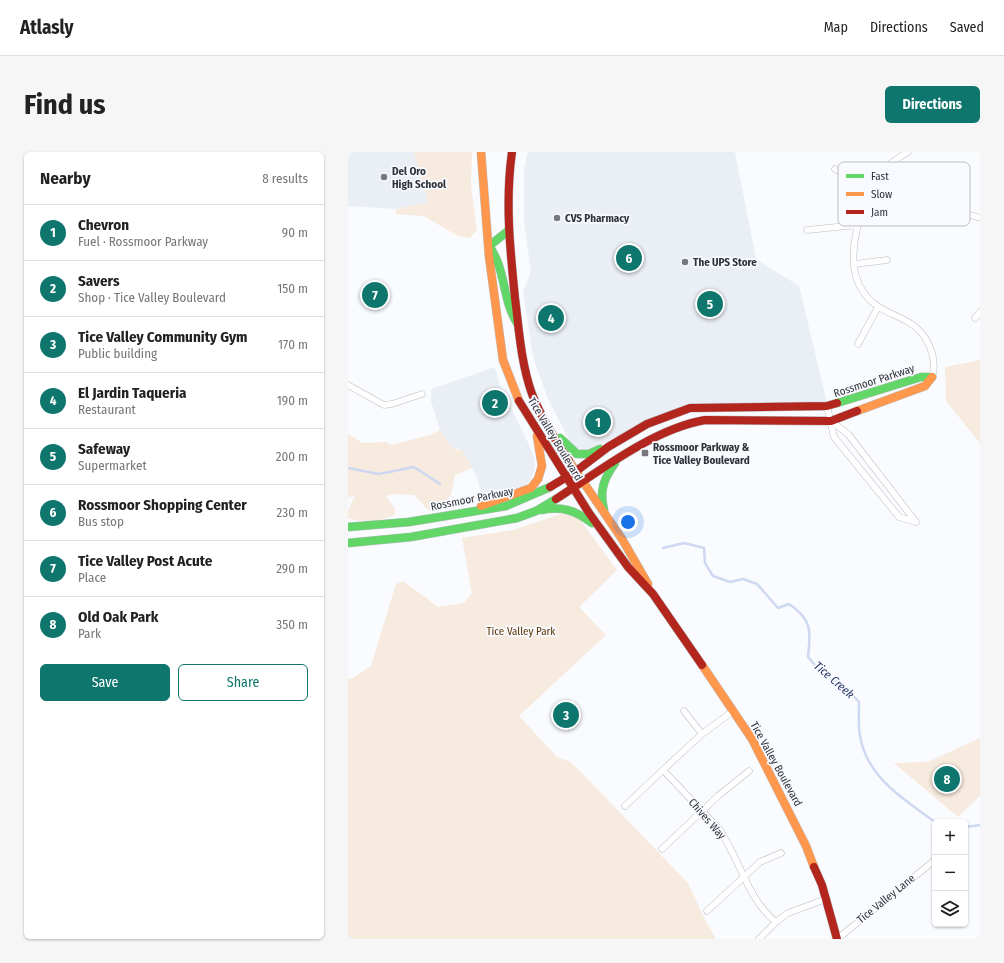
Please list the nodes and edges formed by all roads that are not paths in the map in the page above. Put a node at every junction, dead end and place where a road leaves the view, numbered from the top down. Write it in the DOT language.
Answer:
graph roads {
  1 [pos="481,152"];
  2 [pos="512,152"];
  3 [pos="908,152"];
  4 [pos="895,162"];
  5 [pos="835,170"];
  6 [pos="838,172"];
  7 [pos="970,215"];
  8 [pos="980,218"];
  9 [pos="847,226"];
  10 [pos="857,226"];
  11 [pos="807,230"];
  12 [pos="508,231"];
  13 [pos="489,246"];
  14 [pos="887,260"];
  15 [pos="855,264"];
  16 [pos="878,307"];
  17 [pos="980,312"];
  18 [pos="975,318"];
  19 [pos="518,323"];
  20 [pos="858,344"];
  21 [pos="932,377"];
  22 [pos="348,385"];
  23 [pos="422,394"];
  24 [pos="827,406"];
  25 [pos="831,421"];
  26 [pos="548,425"];
  27 [pos="536,431"];
  28 [pos="608,447"];
  29 [pos="619,458"];
  30 [pos="575,472"];
  31 [pos="566,478"];
  32 [pos="582,481"];
  33 [pos="572,488"];
  34 [pos="536,511"];
  35 [pos="457,514"];
  36 [pos="610,524"];
  37 [pos="348,527"];
  38 [pos="600,528"];
  39 [pos="348,543"];
  40 [pos="653,594"];
  41 [pos="684,712"];
  42 [pos="733,712"];
  43 [pos="702,734"];
  44 [pos="663,770"];
  45 [pos="749,771"];
  46 [pos="625,806"];
  47 [pos="702,811"];
  48 [pos="662,849"];
  49 [pos="781,853"];
  50 [pos="932,862"];
  51 [pos="744,876"];
  52 [pos="826,899"];
  53 [pos="707,911"];
  54 [pos="776,922"];
  55 [pos="758,939"];
  56 [pos="837,939"];
  1 -- 13 [label="street, Tice Valley Boulevard"];
  2 -- 12 [label="street, Tice Valley Boulevard"];
  3 -- 4 [label="street"];
  5 -- 6 [label="street"];
  7 -- 8 [label="street"];
  9 -- 11 [label="street"];
  10 -- 15 [label="street"];
  12 -- 13 [label="street"];
  12 -- 19 [label="street, Tice Valley Boulevard"];
  13 -- 19 [label="street"];
  13 -- 27 [label="street, Tice Valley Boulevard"];
  14 -- 15 [label="street"];
  15 -- 16 [label="street"];
  16 -- 20 [label="street"];
  16 -- 21 [label="street"];
  17 -- 18 [label="street"];
  19 -- 26 [label="street, Tice Valley Boulevard"];
  21 -- 24 [label="street, Rossmoor Parkway"];
  21 -- 25 [label="street, Rossmoor Parkway"];
  22 -- 23 [label="street"];
  24 -- 25 [label="street"];
  24 -- 28 [label="street, Rossmoor Parkway"];
  25 -- 25 [label="street"];
  25 -- 29 [label="street, Rossmoor Parkway"];
  26 -- 28 [label="street"];
  26 -- 30 [label="street, Tice Valley Boulevard"];
  27 -- 31 [label="street, Tice Valley Boulevard"];
  27 -- 35 [label="street"];
  28 -- 30 [label="street, Rossmoor Parkway"];
  29 -- 32 [label="street, Rossmoor Parkway"];
  29 -- 36 [label="street"];
  30 -- 31 [label="street, Rossmoor Parkway"];
  30 -- 32 [label="street, Tice Valley Boulevard"];
  31 -- 33 [label="street, Tice Valley Boulevard"];
  31 -- 35 [label="street, Rossmoor Parkway"];
  32 -- 33 [label="street, Rossmoor Parkway"];
  32 -- 36 [label="street, Tice Valley Boulevard"];
  33 -- 34 [label="street, Rossmoor Parkway"];
  33 -- 38 [label="street, Tice Valley Boulevard"];
  34 -- 38 [label="street"];
  34 -- 39 [label="street, Rossmoor Parkway"];
  35 -- 37 [label="street, Rossmoor Parkway"];
  36 -- 40 [label="street, Tice Valley Boulevard"];
  38 -- 40 [label="street, Tice Valley Boulevard"];
  40 -- 42 [label="street, Tice Valley Boulevard"];
  41 -- 43 [label="street"];
  42 -- 43 [label="street"];
  42 -- 52 [label="street, Tice Valley Boulevard"];
  43 -- 44 [label="street"];
  44 -- 46 [label="street"];
  44 -- 47 [label="street, Chives Way"];
  45 -- 47 [label="street"];
  47 -- 48 [label="street"];
  47 -- 51 [label="street, Chives Way"];
  49 -- 51 [label="street"];
  50 -- 56 [label="street, Tice Valley Lane"];
  51 -- 53 [label="street"];
  51 -- 54 [label="street, Chives Way"];
  52 -- 54 [label="street"];
  52 -- 56 [label="street, Tice Valley Boulevard"];
  54 -- 55 [label="street"];
}
